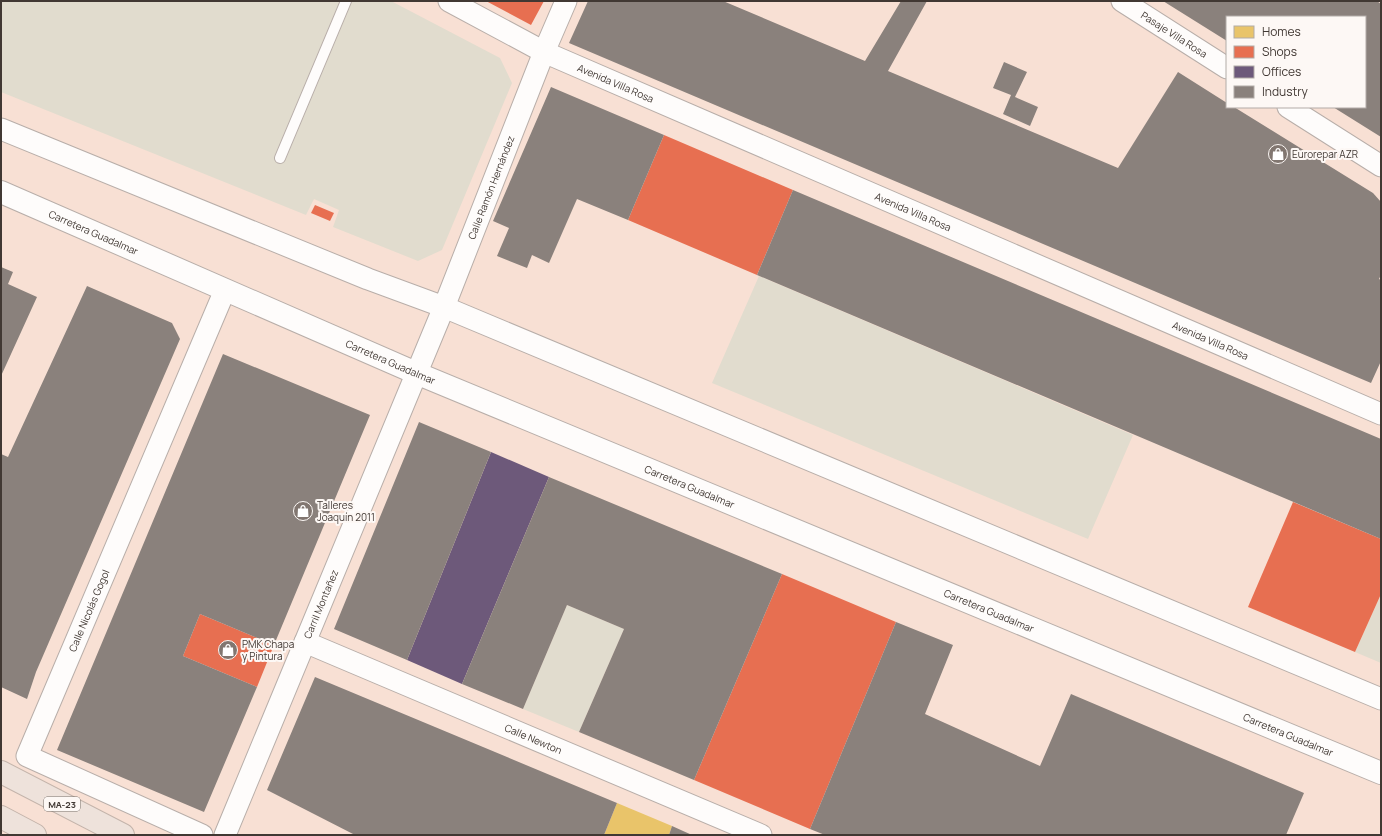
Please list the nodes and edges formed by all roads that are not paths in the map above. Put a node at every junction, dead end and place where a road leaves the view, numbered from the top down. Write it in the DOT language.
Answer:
graph roads {
  1 [pos="346,1"];
  2 [pos="449,1"];
  3 [pos="566,1"];
  4 [pos="1122,1"];
  5 [pos="544,52"];
  6 [pos="1226,67"];
  7 [pos="1290,108"];
  8 [pos="1,129"];
  9 [pos="280,158"];
  10 [pos="1381,166"];
  11 [pos="1,192"];
  12 [pos="225,290"];
  13 [pos="444,307"];
  14 [pos="416,374"];
  15 [pos="1381,414"];
  16 [pos="306,642"];
  17 [pos="1381,699"];
  18 [pos="1,772"];
  19 [pos="1381,773"];
  20 [pos="1,817"];
  21 [pos="36,835"];
  22 [pos="123,835"];
  23 [pos="202,835"];
  24 [pos="225,835"];
  25 [pos="761,835"];
  1 -- 9 [label="lane"];
  2 -- 5 [label="street, Avenida Villa Rosa"];
  3 -- 5 [label="street, Calle Ramón Hernández"];
  4 -- 6 [label="street, Pasaje Villa Rosa"];
  5 -- 13 [label="street, Calle Ramón Hernández"];
  5 -- 15 [label="street, Avenida Villa Rosa"];
  7 -- 10 [label="street"];
  8 -- 13 [label="street"];
  11 -- 12 [label="street, Carretera Guadalmar"];
  12 -- 14 [label="street, Carretera Guadalmar"];
  12 -- 23 [label="street, Calle Nicolás Gogol"];
  13 -- 14 [label="street, Calle Ramón Hernández"];
  13 -- 17 [label="street"];
  14 -- 16 [label="street, Carril Montañez"];
  14 -- 19 [label="street, Carretera Guadalmar"];
  16 -- 24 [label="street, Carril Montañez"];
  16 -- 25 [label="street, Calle Newton"];
  18 -- 22 [label="highway, MA-23"];
  20 -- 21 [label="highway"];
}
